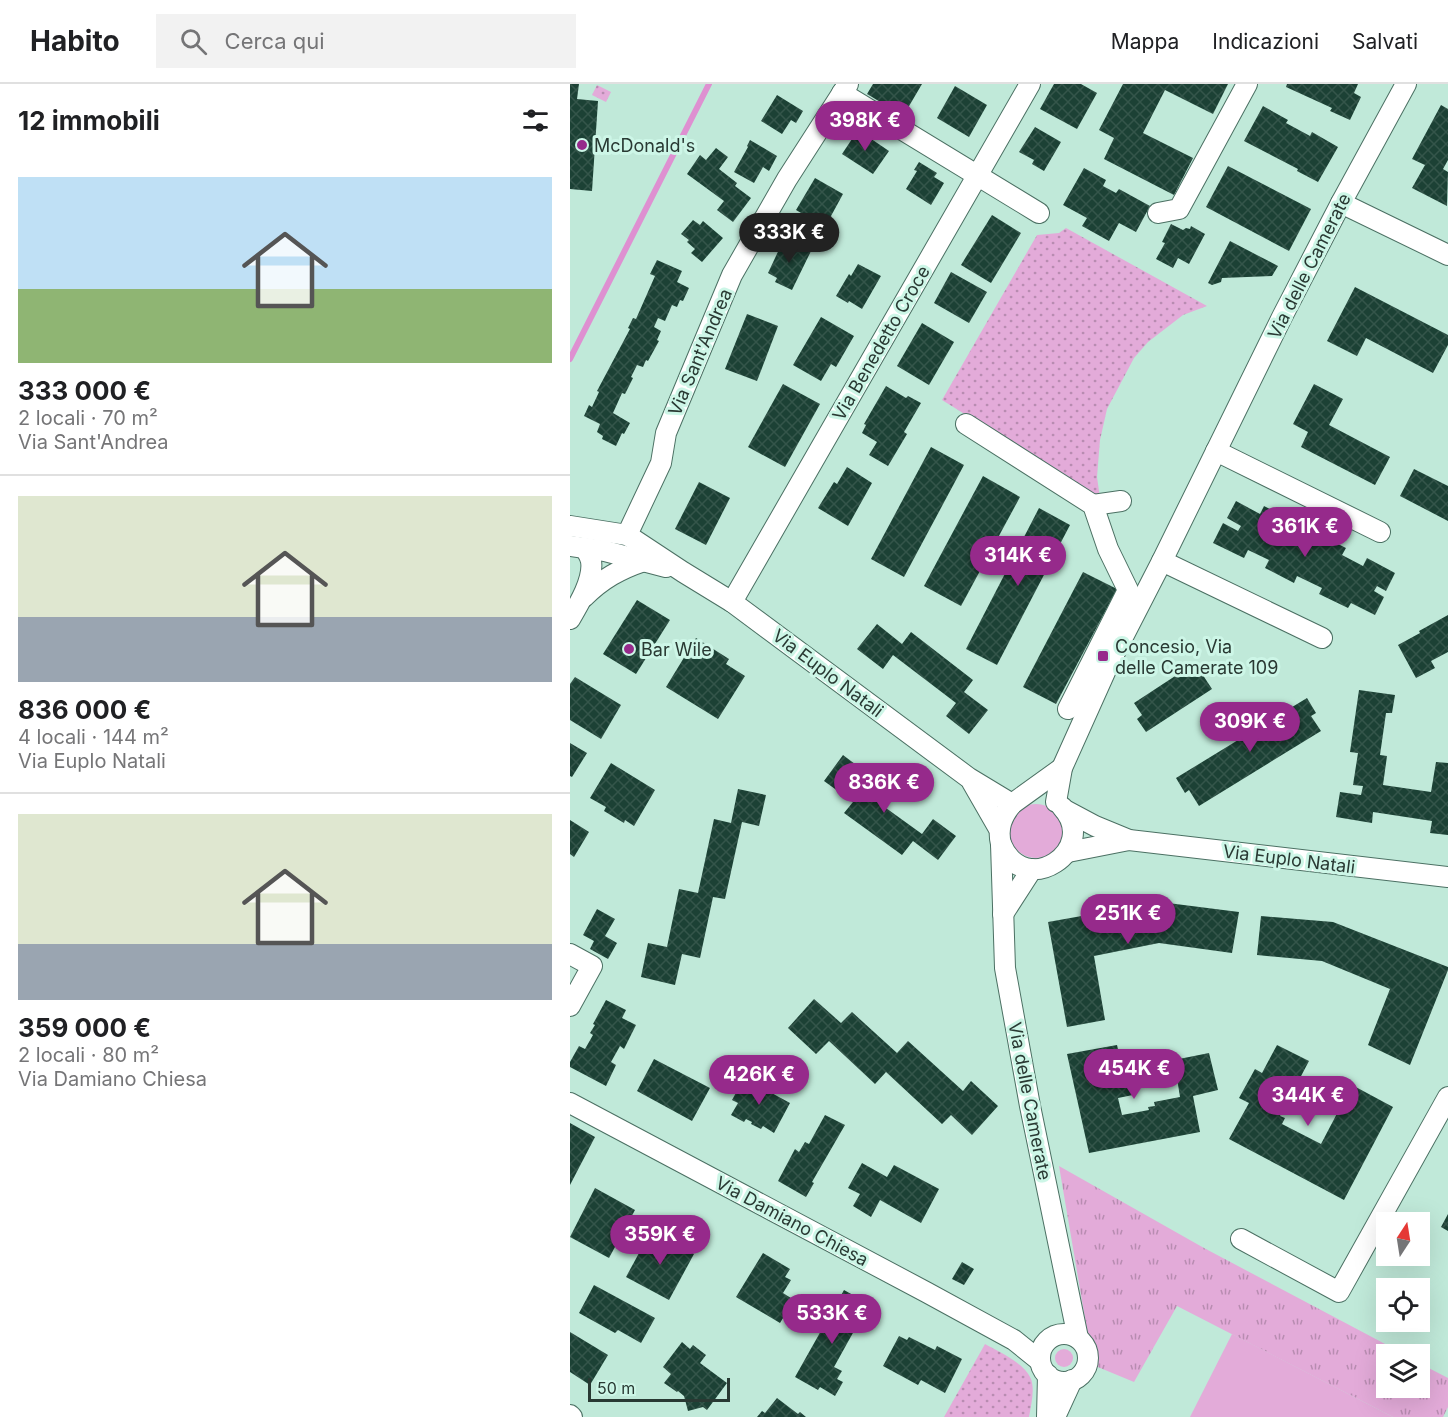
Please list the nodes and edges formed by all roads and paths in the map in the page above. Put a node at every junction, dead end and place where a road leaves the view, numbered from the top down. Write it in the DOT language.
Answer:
graph roads {
  1 [pos="1030,84"];
  2 [pos="1247,84"];
  3 [pos="1406,84"];
  4 [pos="845,89"];
  5 [pos="978,175"];
  6 [pos="1341,202"];
  7 [pos="1039,213"];
  8 [pos="1158,213"];
  9 [pos="1448,255"];
  10 [pos="966,424"];
  11 [pos="1216,451"];
  12 [pos="1121,501"];
  13 [pos="1093,505"];
  14 [pos="570,526"];
  15 [pos="1380,532"];
  16 [pos="627,535"];
  17 [pos="578,547"];
  18 [pos="644,561"];
  19 [pos="1162,561"];
  20 [pos="683,572"];
  21 [pos="582,599"];
  22 [pos="732,602"];
  23 [pos="570,619"];
  24 [pos="1322,638"];
  25 [pos="1068,708"];
  26 [pos="1062,768"];
  27 [pos="969,778"];
  28 [pos="1016,801"];
  29 [pos="1060,806"];
  30 [pos="1000,836"];
  31 [pos="1130,840"];
  32 [pos="1068,852"];
  33 [pos="1032,869"];
  34 [pos="1448,877"];
  35 [pos="1004,914"];
  36 [pos="570,954"];
  37 [pos="570,1006"];
  38 [pos="1448,1097"];
  39 [pos="570,1103"];
  40 [pos="1241,1239"];
  41 [pos="1067,1286"];
  42 [pos="1078,1338"];
  43 [pos="1047,1353"];
  44 [pos="1072,1380"];
  45 [pos="1047,1417"];
  46 [pos="1055,1417"];
  1 -- 5 [label="street, Via Benedetto Croce"];
  2 -- 8 [label="street"];
  3 -- 6 [label="street, Via delle Camerate"];
  4 -- 5 [label="street"];
  4 -- 16 [label="street, Via Sant'Andrea"];
  5 -- 7 [label="street"];
  5 -- 22 [label="street, Via Benedetto Croce"];
  6 -- 9 [label="street"];
  6 -- 11 [label="street, Via delle Camerate"];
  10 -- 13 [label="street"];
  11 -- 15 [label="street"];
  11 -- 19 [label="street, Via delle Camerate"];
  12 -- 13 [label="street"];
  13 -- 25 [label="street"];
  14 -- 16 [label="street, Via Euplo Natali"];
  16 -- 20 [label="street, Via Euplo Natali"];
  17 -- 18 [label="street, Via Euplo Natali"];
  17 -- 21 [label="street"];
  18 -- 20 [label="street, Via Euplo Natali"];
  18 -- 21 [label="street"];
  19 -- 24 [label="street"];
  19 -- 26 [label="street, Via delle Camerate"];
  20 -- 22 [label="street, Via Euplo Natali"];
  21 -- 23 [label="street"];
  22 -- 27 [label="street, Via Euplo Natali"];
  26 -- 28 [label="street, Via delle Camerate"];
  26 -- 29 [label="street, Via delle Camerate"];
  27 -- 28 [label="street, Via Euplo Natali"];
  27 -- 30 [label="street, Via Euplo Natali"];
  28 -- 29 [label="street"];
  28 -- 30 [label="street, Via delle Camerate"];
  29 -- 31 [label="street, Via Euplo Natali"];
  29 -- 32 [label="street, Via delle Camerate"];
  30 -- 33 [label="street"];
  30 -- 35 [label="street, Via delle Camerate"];
  31 -- 32 [label="street, Via Euplo Natali"];
  31 -- 34 [label="street, Via Euplo Natali"];
  32 -- 33 [label="street"];
  33 -- 35 [label="street"];
  35 -- 41 [label="street, Via delle Camerate"];
  36 -- 37 [label="street"];
  38 -- 40 [label="street"];
  39 -- 43 [label="street, Via Damiano Chiesa"];
  41 -- 42 [label="street, Via delle Camerate"];
  41 -- 43 [label="street, Via delle Camerate"];
  42 -- 43 [label="street"];
  42 -- 44 [label="street, Via delle Camerate"];
  43 -- 44 [label="street"];
  43 -- 45 [label="street, Via delle Camerate"];
  44 -- 46 [label="street, Via delle Camerate"];
}
